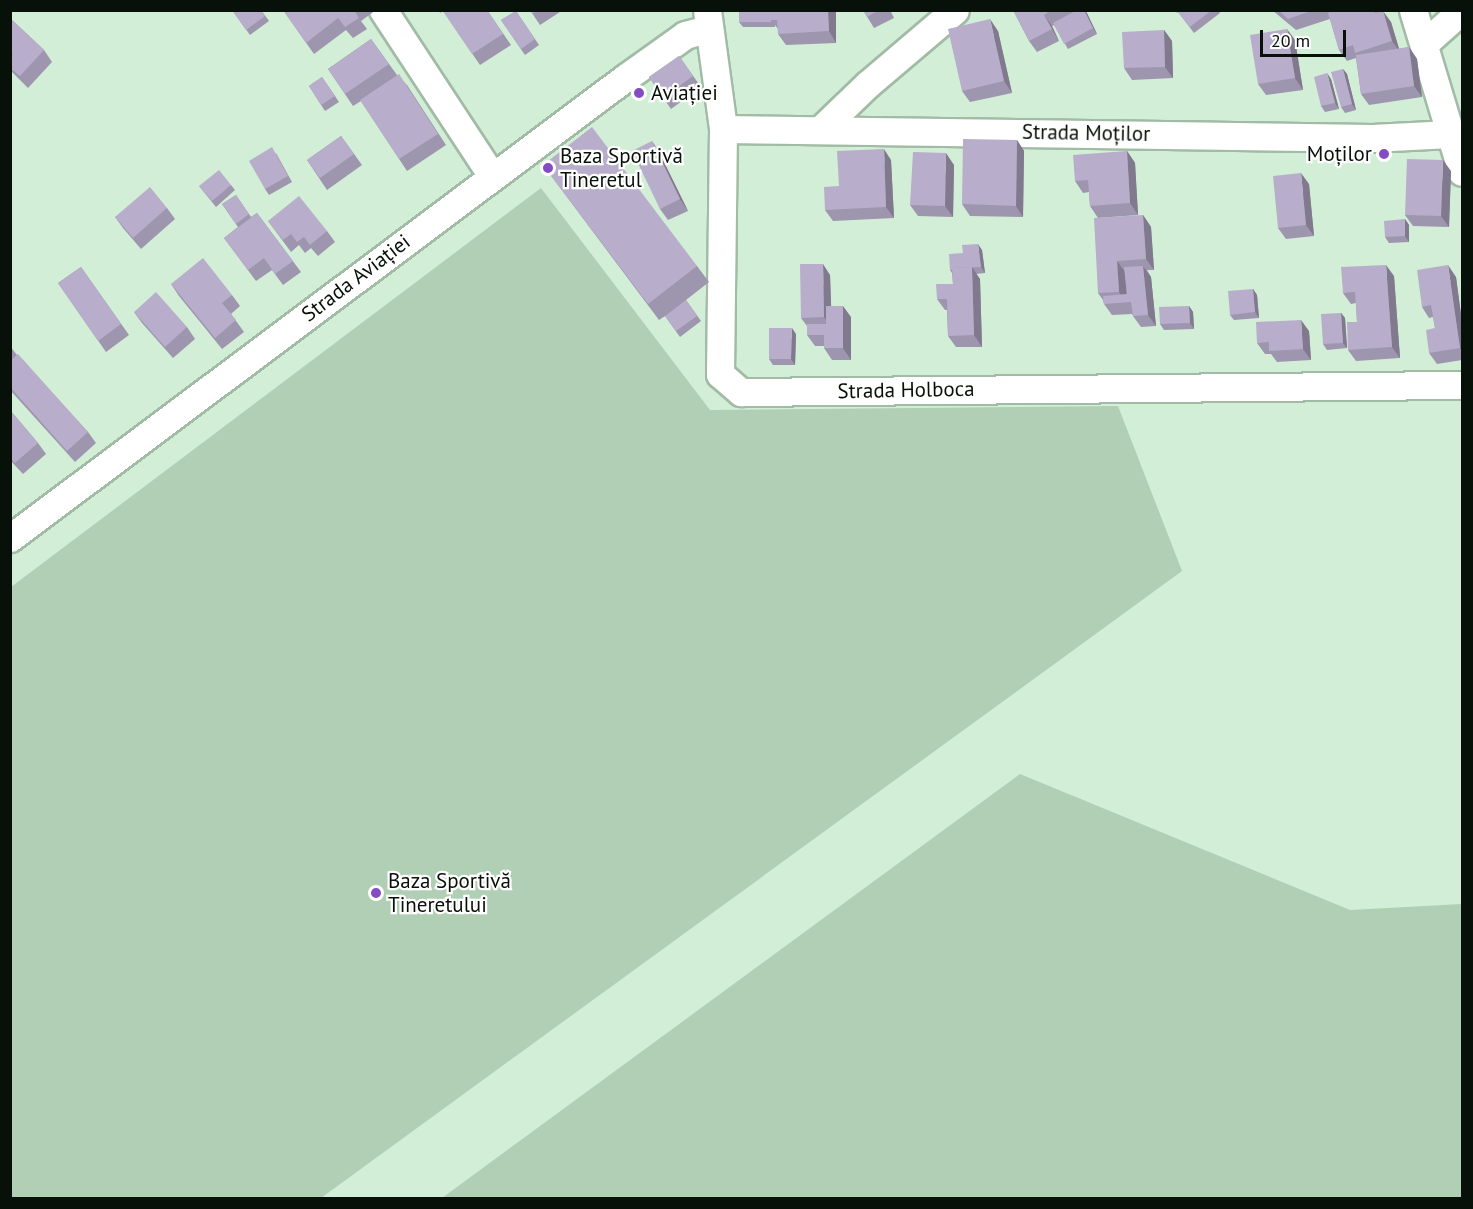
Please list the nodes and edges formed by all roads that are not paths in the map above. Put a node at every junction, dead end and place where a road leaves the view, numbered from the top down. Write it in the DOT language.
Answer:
graph roads {
  1 [pos="383,10"];
  2 [pos="955,10"];
  3 [pos="1413,10"];
  4 [pos="1462,10"];
  5 [pos="707,20"];
  6 [pos="1424,44"];
  7 [pos="723,129"];
  8 [pos="820,130"];
  9 [pos="1450,134"];
  10 [pos="1462,172"];
  11 [pos="492,176"];
  12 [pos="1462,385"];
  13 [pos="10,538"];
  1 -- 11 [label="street"];
  2 -- 8 [label="street"];
  3 -- 6 [label="street"];
  4 -- 6 [label="street"];
  5 -- 7 [label="street, Strada Holboca"];
  5 -- 11 [label="street, Strada Aviației"];
  6 -- 9 [label="street"];
  7 -- 8 [label="street, Strada Moților"];
  7 -- 12 [label="street, Strada Holboca"];
  8 -- 9 [label="street, Strada Moților"];
  9 -- 10 [label="street"];
  11 -- 13 [label="street, Strada Aviației"];
}
